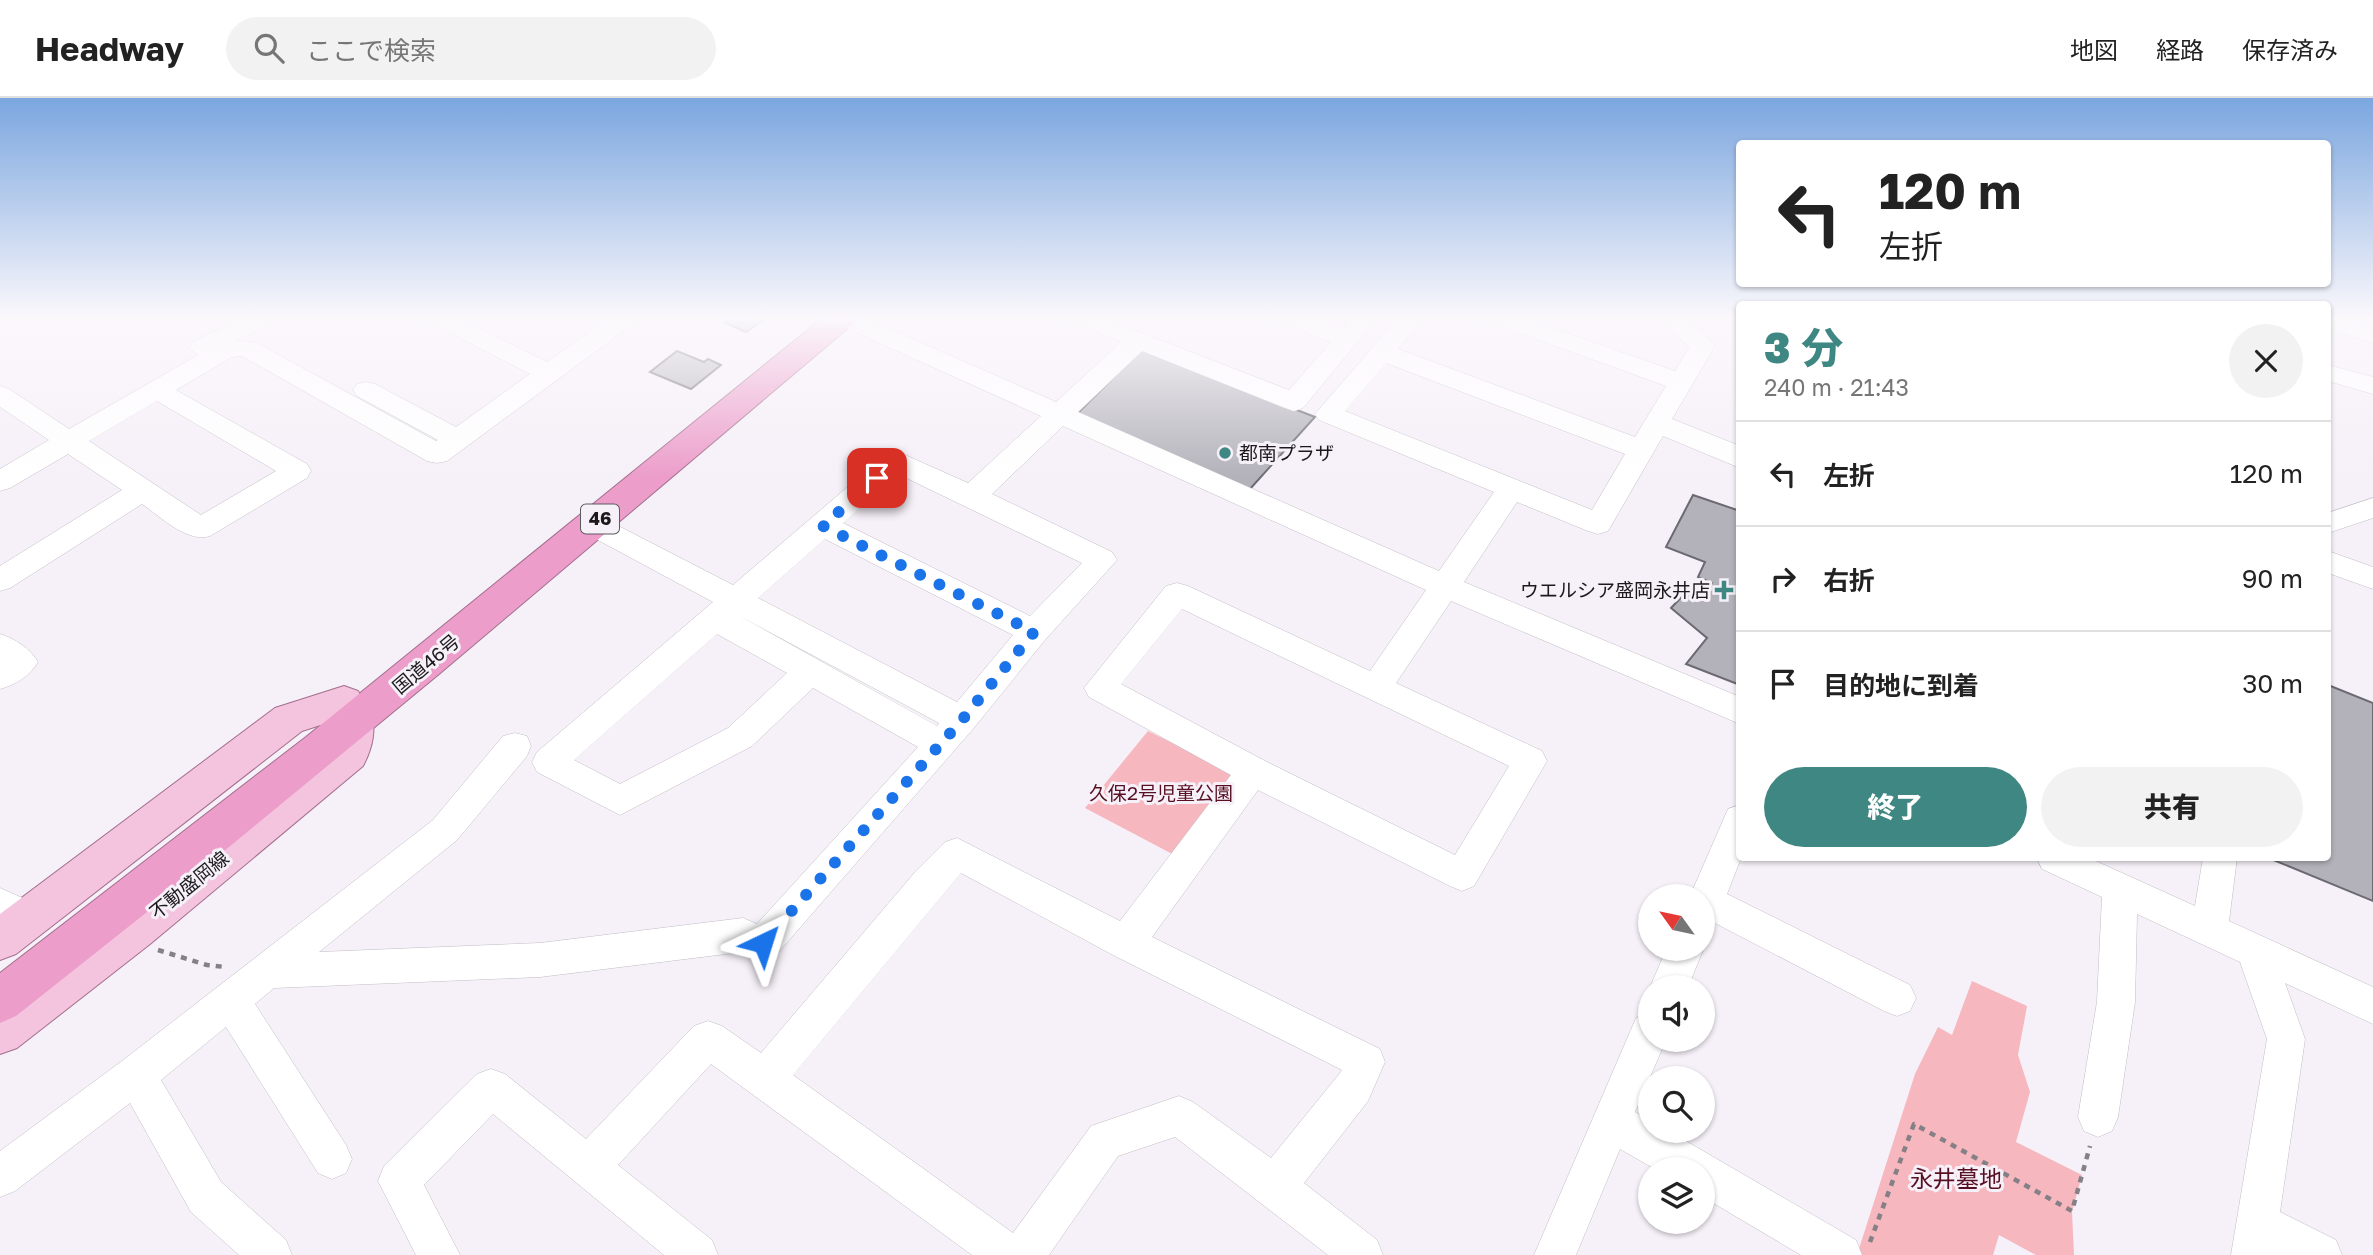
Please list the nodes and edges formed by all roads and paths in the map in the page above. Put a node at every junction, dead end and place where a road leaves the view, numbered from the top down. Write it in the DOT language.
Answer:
graph roads {
  1 [pos="171,370"];
  2 [pos="191,370"];
  3 [pos="286,370"];
  4 [pos="339,370"];
  5 [pos="542,370"];
  6 [pos="552,370"];
  7 [pos="768,370"];
  8 [pos="772,370"];
  9 [pos="959,370"];
  10 [pos="1106,370"];
  11 [pos="1212,370"];
  12 [pos="1320,370"];
  13 [pos="1366,370"];
  14 [pos="1430,370"];
  15 [pos="1647,370"];
  16 [pos="1688,370"];
  17 [pos="548,373"];
  18 [pos="2331,374"];
  19 [pos="1681,382"];
  20 [pos="2373,386"];
  21 [pos="157,390"];
  22 [pos="0,395"];
  23 [pos="1060,414"];
  24 [pos="1656,424"];
  25 [pos="62,436"];
  26 [pos="457,439"];
  27 [pos="1640,449"];
  28 [pos="1736,456"];
  29 [pos="0,462"];
  30 [pos="0,481"];
  31 [pos="143,490"];
  32 [pos="1510,490"];
  33 [pos="972,496"];
  34 [pos="2373,508"];
  35 [pos="2331,522"];
  36 [pos="593,525"];
  37 [pos="823,526"];
  38 [pos="2331,563"];
  39 [pos="2373,578"];
  40 [pos="0,580"];
  41 [pos="1445,586"];
  42 [pos="723,608"];
  43 [pos="1034,632"];
  44 [pos="0,646"];
  45 [pos="809,672"];
  46 [pos="0,677"];
  47 [pos="1375,689"];
  48 [pos="1736,709"];
  49 [pos="350,712"];
  50 [pos="951,732"];
  51 [pos="515,746"];
  52 [pos="1253,771"];
  53 [pos="1736,829"];
  54 [pos="2061,861"];
  55 [pos="2220,861"];
  56 [pos="1713,884"];
  57 [pos="2120,888"];
  58 [pos="1715,910"];
  59 [pos="10,921"];
  60 [pos="2208,931"];
  61 [pos="127,935"];
  62 [pos="1126,943"];
  63 [pos="2255,952"];
  64 [pos="268,971"];
  65 [pos="0,974"];
  66 [pos="1897,998"];
  67 [pos="0,1001"];
  68 [pos="231,1001"];
  69 [pos="2373,1006"];
  70 [pos="0,1032"];
  71 [pos="1641,1052"];
  72 [pos="136,1075"];
  73 [pos="765,1078"];
  74 [pos="2098,1117"];
  75 [pos="1612,1121"];
  76 [pos="1674,1157"];
  77 [pos="332,1159"];
  78 [pos="588,1167"];
  79 [pos="0,1176"];
  80 [pos="1715,1181"];
  81 [pos="1275,1186"];
  82 [pos="2254,1238"];
  83 [pos="271,1255"];
  84 [pos="439,1255"];
  85 [pos="697,1255"];
  86 [pos="1007,1255"];
  87 [pos="1023,1255"];
  88 [pos="1362,1255"];
  89 [pos="1555,1255"];
  90 [pos="1841,1255"];
  91 [pos="1865,1255"];
  92 [pos="2321,1255"];
  1 -- 25 [label="street"];
  2 -- 21 [label="street"];
  3 -- 26 [label="street"];
  4 -- 26 [label="street"];
  5 -- 17 [label="street"];
  6 -- 17 [label="street"];
  7 -- 49 [label="highway, 国道46号 / 46"];
  8 -- 36 [label="highway, 国道46号 / 46"];
  9 -- 23 [label="street"];
  10 -- 23 [label="street"];
  11 -- 12 [label="street"];
  13 -- 32 [label="street"];
  14 -- 27 [label="street"];
  15 -- 19 [label="street"];
  16 -- 19 [label="street"];
  17 -- 26 [label="street"];
  18 -- 20 [label="street"];
  19 -- 24 [label="street"];
  21 -- 25 [label="street"];
  21 -- 31 [label="street"];
  22 -- 25 [label="street"];
  23 -- 33 [label="street"];
  23 -- 41 [label="street"];
  24 -- 27 [label="street"];
  24 -- 28 [label="street"];
  25 -- 29 [label="street"];
  25 -- 30 [label="street"];
  25 -- 31 [label="street"];
  27 -- 32 [label="street"];
  31 -- 40 [label="street"];
  32 -- 41 [label="street"];
  33 -- 37 [label="street"];
  33 -- 43 [label="street"];
  34 -- 35 [label="street"];
  36 -- 42 [label="street"];
  36 -- 49 [label="highway, 国道46号 / 46"];
  37 -- 42 [label="street"];
  37 -- 43 [label="street"];
  38 -- 39 [label="street"];
  41 -- 47 [label="street"];
  41 -- 48 [label="street"];
  42 -- 45 [label="street"];
  42 -- 45 [label="street"];
  42 -- 50 [label="street"];
  43 -- 50 [label="street"];
  44 -- 46 [label="street"];
  45 -- 50 [label="street"];
  47 -- 52 [label="street"];
  47 -- 52 [label="street"];
  49 -- 59 [label="main road"];
  49 -- 61 [label="main road, 不動盛岡線"];
  49 -- 65 [label="highway, 国道46号 / 46"];
  49 -- 67 [label="highway, 国道46号 / 46"];
  50 -- 64 [label="street"];
  51 -- 64 [label="street"];
  52 -- 62 [label="street"];
  53 -- 56 [label="street"];
  54 -- 57 [label="street"];
  55 -- 60 [label="street"];
  57 -- 60 [label="street"];
  57 -- 74 [label="street"];
  58 -- 66 [label="street"];
  60 -- 63 [label="street"];
  61 -- 64 [label="path"];
  61 -- 70 [label="main road, 不動盛岡線"];
  62 -- 73 [label="street"];
  62 -- 81 [label="street"];
  63 -- 69 [label="street"];
  63 -- 82 [label="street"];
  64 -- 68 [label="street"];
  68 -- 72 [label="street"];
  68 -- 77 [label="street"];
  71 -- 75 [label="street"];
  72 -- 79 [label="street"];
  72 -- 83 [label="street"];
  73 -- 78 [label="street"];
  73 -- 86 [label="street"];
  74 -- 91 [label="path"];
  75 -- 76 [label="street"];
  75 -- 89 [label="street"];
  78 -- 84 [label="street"];
  78 -- 85 [label="street"];
  80 -- 90 [label="street"];
  81 -- 87 [label="street"];
  81 -- 88 [label="street"];
  82 -- 92 [label="street"];
}
